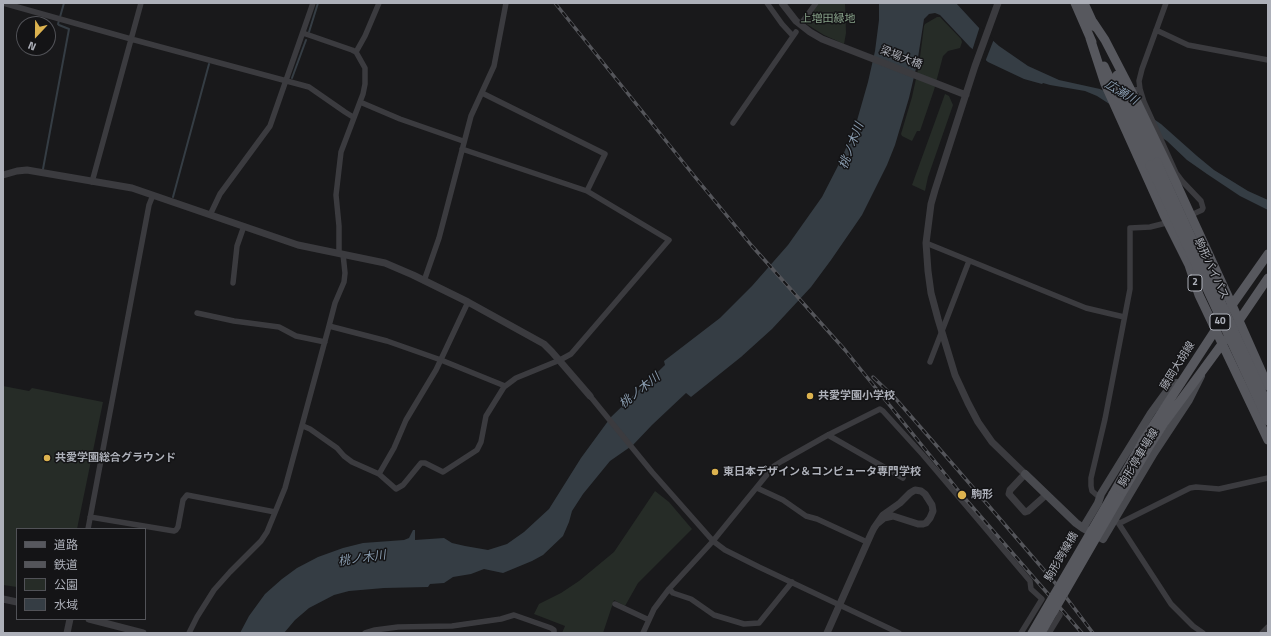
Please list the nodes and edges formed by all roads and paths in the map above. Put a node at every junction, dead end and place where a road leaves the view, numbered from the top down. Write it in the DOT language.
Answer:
graph roads {
  1 [pos="3,3"];
  2 [pos="141,3"];
  3 [pos="313,3"];
  4 [pos="379,3"];
  5 [pos="506,3"];
  6 [pos="767,3"];
  7 [pos="782,3"];
  8 [pos="816,3"];
  9 [pos="998,3"];
  10 [pos="1075,3"];
  11 [pos="1084,3"];
  12 [pos="1166,3"];
  13 [pos="804,21"];
  14 [pos="1156,30"];
  15 [pos="302,33"];
  16 [pos="131,39"];
  17 [pos="356,52"];
  18 [pos="1268,60"];
  19 [pos="286,80"];
  20 [pos="482,93"];
  21 [pos="1133,93"];
  22 [pos="966,95"];
  23 [pos="360,102"];
  24 [pos="353,117"];
  25 [pos="733,123"];
  26 [pos="1128,126"];
  27 [pos="463,141"];
  28 [pos="462,149"];
  29 [pos="1153,163"];
  30 [pos="3,174"];
  31 [pos="92,182"];
  32 [pos="587,191"];
  33 [pos="153,195"];
  34 [pos="210,215"];
  35 [pos="1191,215"];
  36 [pos="1168,223"];
  37 [pos="244,226"];
  38 [pos="926,243"];
  39 [pos="341,254"];
  40 [pos="1268,254"];
  41 [pos="970,261"];
  42 [pos="1268,278"];
  43 [pos="424,280"];
  44 [pos="233,283"];
  45 [pos="1222,284"];
  46 [pos="1243,289"];
  47 [pos="468,302"];
  48 [pos="1232,305"];
  49 [pos="197,313"];
  50 [pos="1124,317"];
  51 [pos="1239,321"];
  52 [pos="329,326"];
  53 [pos="1216,329"];
  54 [pos="942,334"];
  55 [pos="325,342"];
  56 [pos="1222,343"];
  57 [pos="441,360"];
  58 [pos="560,360"];
  59 [pos="930,362"];
  60 [pos="1205,368"];
  61 [pos="1181,383"];
  62 [pos="505,386"];
  63 [pos="1268,386"];
  64 [pos="590,396"];
  65 [pos="1268,404"];
  66 [pos="1268,421"];
  67 [pos="303,426"];
  68 [pos="828,435"];
  69 [pos="1268,440"];
  70 [pos="380,474"];
  71 [pos="1025,474"];
  72 [pos="903,478"];
  73 [pos="1268,478"];
  74 [pos="757,488"];
  75 [pos="1046,495"];
  76 [pos="1116,496"];
  77 [pos="1099,497"];
  78 [pos="275,512"];
  79 [pos="90,517"];
  80 [pos="1118,521"];
  81 [pos="878,523"];
  82 [pos="88,528"];
  83 [pos="1083,528"];
  84 [pos="713,542"];
  85 [pos="867,542"];
  86 [pos="792,582"];
  87 [pos="669,590"];
  88 [pos="3,599"];
  89 [pos="1042,599"];
  90 [pos="16,602"];
  91 [pos="615,604"];
  92 [pos="839,605"];
  93 [pos="70,620"];
  94 [pos="93,620"];
  95 [pos="649,620"];
  96 [pos="1268,628"];
  97 [pos="67,633"];
  98 [pos="144,633"];
  99 [pos="189,633"];
  100 [pos="365,633"];
  101 [pos="554,633"];
  102 [pos="643,633"];
  103 [pos="827,633"];
  104 [pos="899,633"];
  105 [pos="1021,633"];
  106 [pos="1032,633"];
  107 [pos="1041,633"];
  108 [pos="1049,633"];
  109 [pos="1203,633"];
  110 [pos="1262,633"];
  1 -- 16 [label="street"];
  2 -- 16 [label="street"];
  3 -- 15 [label="street"];
  4 -- 17 [label="street"];
  5 -- 20 [label="street"];
  6 -- 25 [label="street"];
  7 -- 22 [label="street, 梁場大橋"];
  8 -- 13 [label="street"];
  9 -- 22 [label="street"];
  10 -- 26 [label="main road, 2"];
  11 -- 21 [label="main road, 2"];
  12 -- 14 [label="street"];
  14 -- 18 [label="street"];
  14 -- 21 [label="street"];
  15 -- 17 [label="street"];
  15 -- 19 [label="street"];
  16 -- 19 [label="street"];
  16 -- 31 [label="street"];
  17 -- 23 [label="street"];
  19 -- 24 [label="street"];
  19 -- 34 [label="street"];
  20 -- 27 [label="street"];
  20 -- 32 [label="street"];
  21 -- 29 [label="main road, 駒形バイパス / 2"];
  21 -- 35 [label="main road, 2"];
  21 -- 35 [label="street"];
  22 -- 38 [label="street"];
  23 -- 24 [label="street"];
  23 -- 27 [label="street"];
  24 -- 39 [label="street"];
  26 -- 29 [label="main road, 駒形バイパス / 2"];
  26 -- 36 [label="main road, 2"];
  27 -- 28 [label="street"];
  28 -- 32 [label="street"];
  28 -- 43 [label="street"];
  29 -- 65 [label="main road, 駒形バイパス / 2, bridge"];
  29 -- 66 [label="main road, 駒形バイパス / 2, bridge"];
  30 -- 31 [label="street"];
  31 -- 33 [label="street"];
  32 -- 58 [label="street"];
  33 -- 34 [label="street"];
  33 -- 79 [label="street"];
  34 -- 37 [label="street"];
  35 -- 36 [label="street"];
  35 -- 45 [label="main road, 2"];
  36 -- 50 [label="street"];
  36 -- 53 [label="main road, 2"];
  37 -- 39 [label="street"];
  37 -- 44 [label="street"];
  38 -- 41 [label="street"];
  38 -- 54 [label="street"];
  39 -- 43 [label="street"];
  39 -- 52 [label="street"];
  40 -- 46 [label="main road, 藤岡大胡線 / 40"];
  41 -- 50 [label="street"];
  41 -- 54 [label="street"];
  42 -- 51 [label="main road, 藤岡大胡線 / 40"];
  43 -- 47 [label="street"];
  45 -- 46 [label="main road"];
  45 -- 48 [label="main road, 2"];
  46 -- 48 [label="main road, 藤岡大胡線 / 40"];
  47 -- 57 [label="street"];
  47 -- 58 [label="street"];
  48 -- 51 [label="main road, 2"];
  48 -- 53 [label="main road, 藤岡大胡線 / 40"];
  49 -- 55 [label="street"];
  50 -- 77 [label="street"];
  51 -- 56 [label="main road, 藤岡大胡線 / 40"];
  51 -- 63 [label="main road, 2"];
  52 -- 55 [label="street"];
  52 -- 57 [label="street"];
  53 -- 56 [label="main road, 2"];
  53 -- 61 [label="main road, 藤岡大胡線 / 40"];
  54 -- 59 [label="street"];
  54 -- 71 [label="street"];
  55 -- 67 [label="street"];
  56 -- 60 [label="main road, 藤岡大胡線 / 40"];
  56 -- 69 [label="main road, 2"];
  57 -- 62 [label="street"];
  57 -- 70 [label="street"];
  58 -- 62 [label="street"];
  58 -- 64 [label="street"];
  60 -- 76 [label="main road, 藤岡大胡線 / 40"];
  60 -- 80 [label="main road, 駒形停車場線"];
  61 -- 76 [label="main road, 藤岡大胡線 / 40"];
  61 -- 77 [label="main road, 駒形停車場線"];
  62 -- 70 [label="street"];
  64 -- 84 [label="street"];
  67 -- 70 [label="street"];
  67 -- 78 [label="street"];
  68 -- 72 [label="street"];
  68 -- 74 [label="street"];
  68 -- 89 [label="street"];
  71 -- 75 [label="main road, 駒形停車場線"];
  71 -- 75 [label="street"];
  73 -- 80 [label="street"];
  74 -- 84 [label="street"];
  74 -- 85 [label="street"];
  75 -- 83 [label="main road, 駒形停車場線"];
  76 -- 106 [label="main road, 駒形跨線橋 / 40, bridge"];
  76 -- 107 [label="main road, 駒形跨線橋 / 40, bridge"];
  77 -- 83 [label="main road, 駒形停車場線"];
  78 -- 79 [label="street"];
  78 -- 99 [label="street"];
  79 -- 82 [label="street"];
  80 -- 83 [label="main road, 駒形停車場線"];
  80 -- 109 [label="street"];
  81 -- 81 [label="street"];
  81 -- 85 [label="street"];
  84 -- 86 [label="street"];
  84 -- 87 [label="street"];
  85 -- 92 [label="street"];
  86 -- 87 [label="street"];
  86 -- 92 [label="street"];
  87 -- 95 [label="street"];
  88 -- 90 [label="street"];
  89 -- 105 [label="street"];
  89 -- 108 [label="street"];
  91 -- 95 [label="street"];
  92 -- 103 [label="street"];
  92 -- 104 [label="street"];
  93 -- 97 [label="street"];
  94 -- 98 [label="street"];
  95 -- 102 [label="street"];
  96 -- 110 [label="street"];
  100 -- 101 [label="street"];
}
